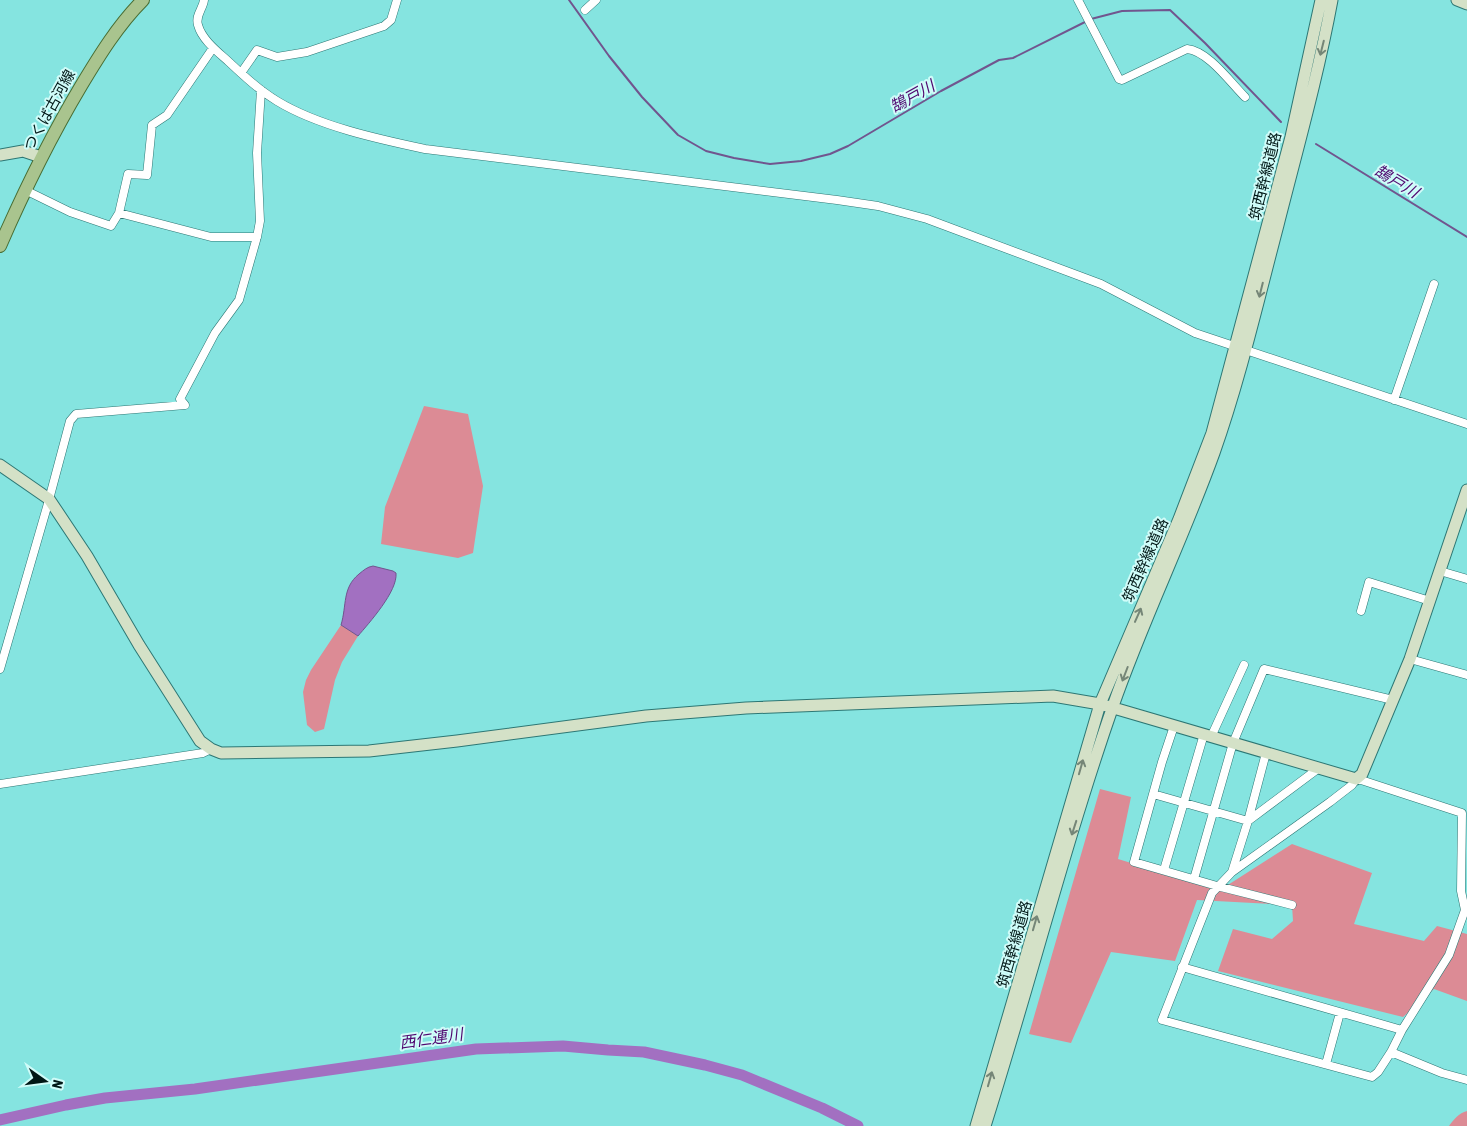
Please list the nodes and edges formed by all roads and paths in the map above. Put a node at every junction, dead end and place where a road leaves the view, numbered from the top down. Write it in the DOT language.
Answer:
graph roads {
  1 [pos="143,0"];
  2 [pos="204,0"];
  3 [pos="397,0"];
  4 [pos="596,0"];
  5 [pos="1078,0"];
  6 [pos="1321,0"];
  7 [pos="1332,0"];
  8 [pos="1458,0"];
  9 [pos="1467,4"];
  10 [pos="585,10"];
  11 [pos="213,48"];
  12 [pos="241,73"];
  13 [pos="261,90"];
  14 [pos="1245,97"];
  15 [pos="0,155"];
  16 [pos="41,157"];
  17 [pos="25,190"];
  18 [pos="119,213"];
  19 [pos="257,237"];
  20 [pos="0,246"];
  21 [pos="1434,284"];
  22 [pos="1240,348"];
  23 [pos="1394,400"];
  24 [pos="1467,424"];
  25 [pos="0,465"];
  26 [pos="1467,490"];
  27 [pos="49,499"];
  28 [pos="1440,570"];
  29 [pos="1467,579"];
  30 [pos="1430,601"];
  31 [pos="1361,611"];
  32 [pos="1410,659"];
  33 [pos="1244,665"];
  34 [pos="0,669"];
  35 [pos="1467,675"];
  36 [pos="1394,700"];
  37 [pos="1100,704"];
  38 [pos="1112,708"];
  39 [pos="1174,726"];
  40 [pos="1208,736"];
  41 [pos="1234,743"];
  42 [pos="211,749"];
  43 [pos="1266,753"];
  44 [pos="1319,768"];
  45 [pos="1357,779"];
  46 [pos="0,784"];
  47 [pos="1153,794"];
  48 [pos="1184,803"];
  49 [pos="1214,813"];
  50 [pos="1248,821"];
  51 [pos="1164,870"];
  52 [pos="1232,872"];
  53 [pos="1194,879"];
  54 [pos="1217,886"];
  55 [pos="1292,905"];
  56 [pos="1182,968"];
  57 [pos="1340,1013"];
  58 [pos="1402,1030"];
  59 [pos="1391,1052"];
  60 [pos="1326,1064"];
  61 [pos="1467,1080"];
  62 [pos="976,1126"];
  63 [pos="985,1126"];
  1 -- 16 [label="main road, つくば古河線"];
  2 -- 11 [label="street"];
  3 -- 12 [label="street"];
  4 -- 10 [label="street"];
  5 -- 14 [label="street"];
  6 -- 22 [label="street, 筑西幹線道路"];
  7 -- 22 [label="street, 筑西幹線道路, one-way"];
  8 -- 9 [label="street"];
  11 -- 12 [label="street"];
  11 -- 18 [label="street"];
  12 -- 13 [label="street"];
  13 -- 19 [label="street"];
  13 -- 22 [label="street"];
  15 -- 16 [label="street"];
  16 -- 17 [label="main road, つくば古河線"];
  17 -- 18 [label="street"];
  17 -- 20 [label="main road, つくば古河線"];
  18 -- 19 [label="street"];
  19 -- 27 [label="street"];
  21 -- 23 [label="street"];
  22 -- 23 [label="street"];
  37 -- 22 [label="street, 筑西幹線道路, one-way"];
  22 -- 38 [label="street, 筑西幹線道路, one-way"];
  23 -- 24 [label="street"];
  25 -- 27 [label="street"];
  26 -- 28 [label="street"];
  27 -- 34 [label="street"];
  27 -- 42 [label="street"];
  28 -- 29 [label="street"];
  28 -- 30 [label="street"];
  30 -- 31 [label="street"];
  30 -- 32 [label="street"];
  32 -- 35 [label="street"];
  32 -- 36 [label="street"];
  33 -- 40 [label="street"];
  36 -- 41 [label="street"];
  36 -- 45 [label="street"];
  37 -- 38 [label="street"];
  37 -- 42 [label="street"];
  62 -- 37 [label="street, 筑西幹線道路, one-way"];
  38 -- 39 [label="street"];
  38 -- 63 [label="street, 筑西幹線道路, one-way"];
  39 -- 40 [label="street"];
  39 -- 47 [label="street"];
  40 -- 41 [label="street"];
  40 -- 48 [label="street"];
  41 -- 43 [label="street"];
  41 -- 49 [label="street"];
  42 -- 46 [label="street"];
  43 -- 44 [label="street"];
  43 -- 50 [label="street"];
  44 -- 45 [label="street"];
  44 -- 50 [label="street"];
  45 -- 52 [label="street"];
  45 -- 58 [label="street"];
  47 -- 48 [label="street"];
  47 -- 51 [label="street"];
  48 -- 49 [label="street"];
  48 -- 51 [label="street"];
  49 -- 50 [label="street"];
  49 -- 53 [label="street"];
  50 -- 52 [label="street"];
  51 -- 53 [label="street"];
  52 -- 54 [label="street"];
  53 -- 54 [label="street"];
  54 -- 55 [label="street"];
  54 -- 56 [label="street"];
  56 -- 57 [label="street"];
  56 -- 60 [label="street"];
  57 -- 58 [label="street"];
  57 -- 60 [label="street"];
  58 -- 59 [label="street"];
  59 -- 60 [label="street"];
  59 -- 61 [label="street"];
}
